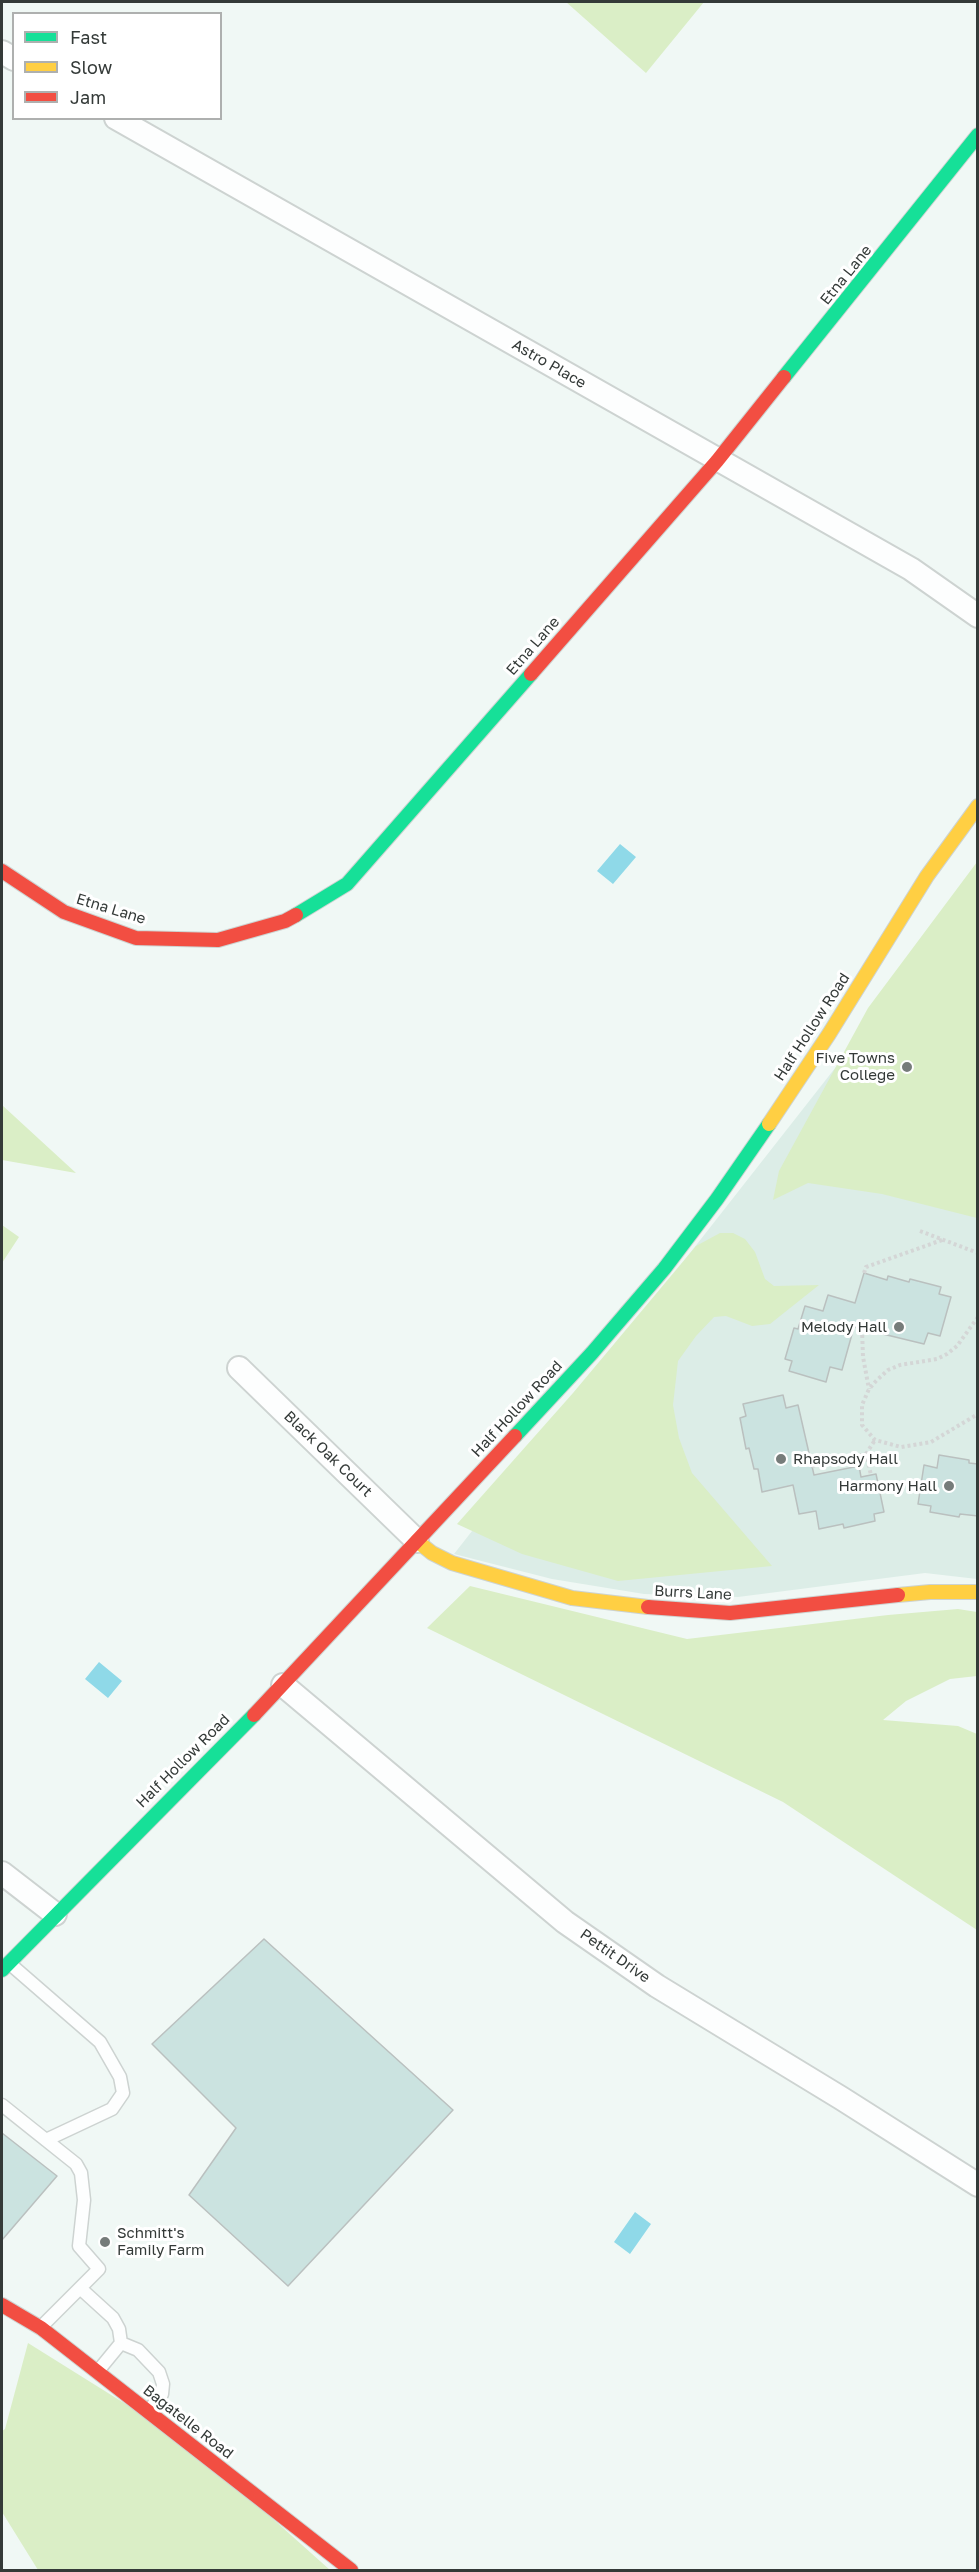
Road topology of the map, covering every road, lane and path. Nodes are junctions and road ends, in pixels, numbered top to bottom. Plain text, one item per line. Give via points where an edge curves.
1 (120, 120) edge
2 (978, 135) edge
3 (717, 461) junction
4 (978, 616) edge
5 (978, 806) edge
6 (2, 872) edge
7 (920, 1232) dead end
8 (942, 1240) junction
9 (978, 1253) edge
10 (864, 1273) dead end
11 (978, 1317) edge
12 (862, 1329) dead end
13 (239, 1368) dead end
14 (868, 1389) junction
15 (978, 1414) edge
16 (875, 1440) junction
17 (866, 1454) junction
18 (812, 1466) dead end
19 (871, 1475) dead end
20 (417, 1541) junction
21 (978, 1592) edge
22 (283, 1685) junction
23 (2, 1874) edge
24 (55, 1914) junction
25 (5, 1966) edge
26 (2, 2105) edge
27 (46, 2140) junction
28 (978, 2185) edge
29 (80, 2288) junction
30 (2, 2305) edge
31 (41, 2328) junction
32 (121, 2343) junction
33 (97, 2372) junction
34 (148, 2412) junction
35 (351, 2571) edge

1 - 3 street, Astro Place
2 - 3 street, Etna Lane
3 - 4 street, Astro Place via 911,569
3 - 6 street, Etna Lane via 347,884 285,921 218,940 136,938 64,912
5 - 20 street, Half Hollow Road via 927,876 759,1138 671,1260 592,1353
7 - 8 path
8 - 9 path
8 - 10 path via 866,1266
11 - 14 path via 947,1354 888,1370
12 - 14 path
13 - 20 street, Black Oak Court
14 - 16 path via 862,1405 862,1425
15 - 16 path via 931,1442 901,1447
16 - 17 path
17 - 18 path
17 - 19 path
20 - 21 street, Burrs Lane via 452,1563 561,1595 678,1611 730,1613 930,1592
20 - 22 street, Half Hollow Road
22 - 24 street, Half Hollow Road
22 - 28 street, Pettit Drive via 565,1922 657,1986
23 - 24 street
24 - 25 street, Half Hollow Road
25 - 27 lane via 100,2042 120,2077 123,2093 112,2109
26 - 27 lane
27 - 29 lane via 81,2173 84,2200 79,2246 99,2269
29 - 31 lane
29 - 32 lane via 113,2318
30 - 31 street, Bagatelle Road
31 - 33 street, Bagatelle Road
32 - 33 lane
32 - 34 lane via 138,2350 159,2373 162,2394
33 - 34 street, Bagatelle Road
34 - 35 street, Bagatelle Road

